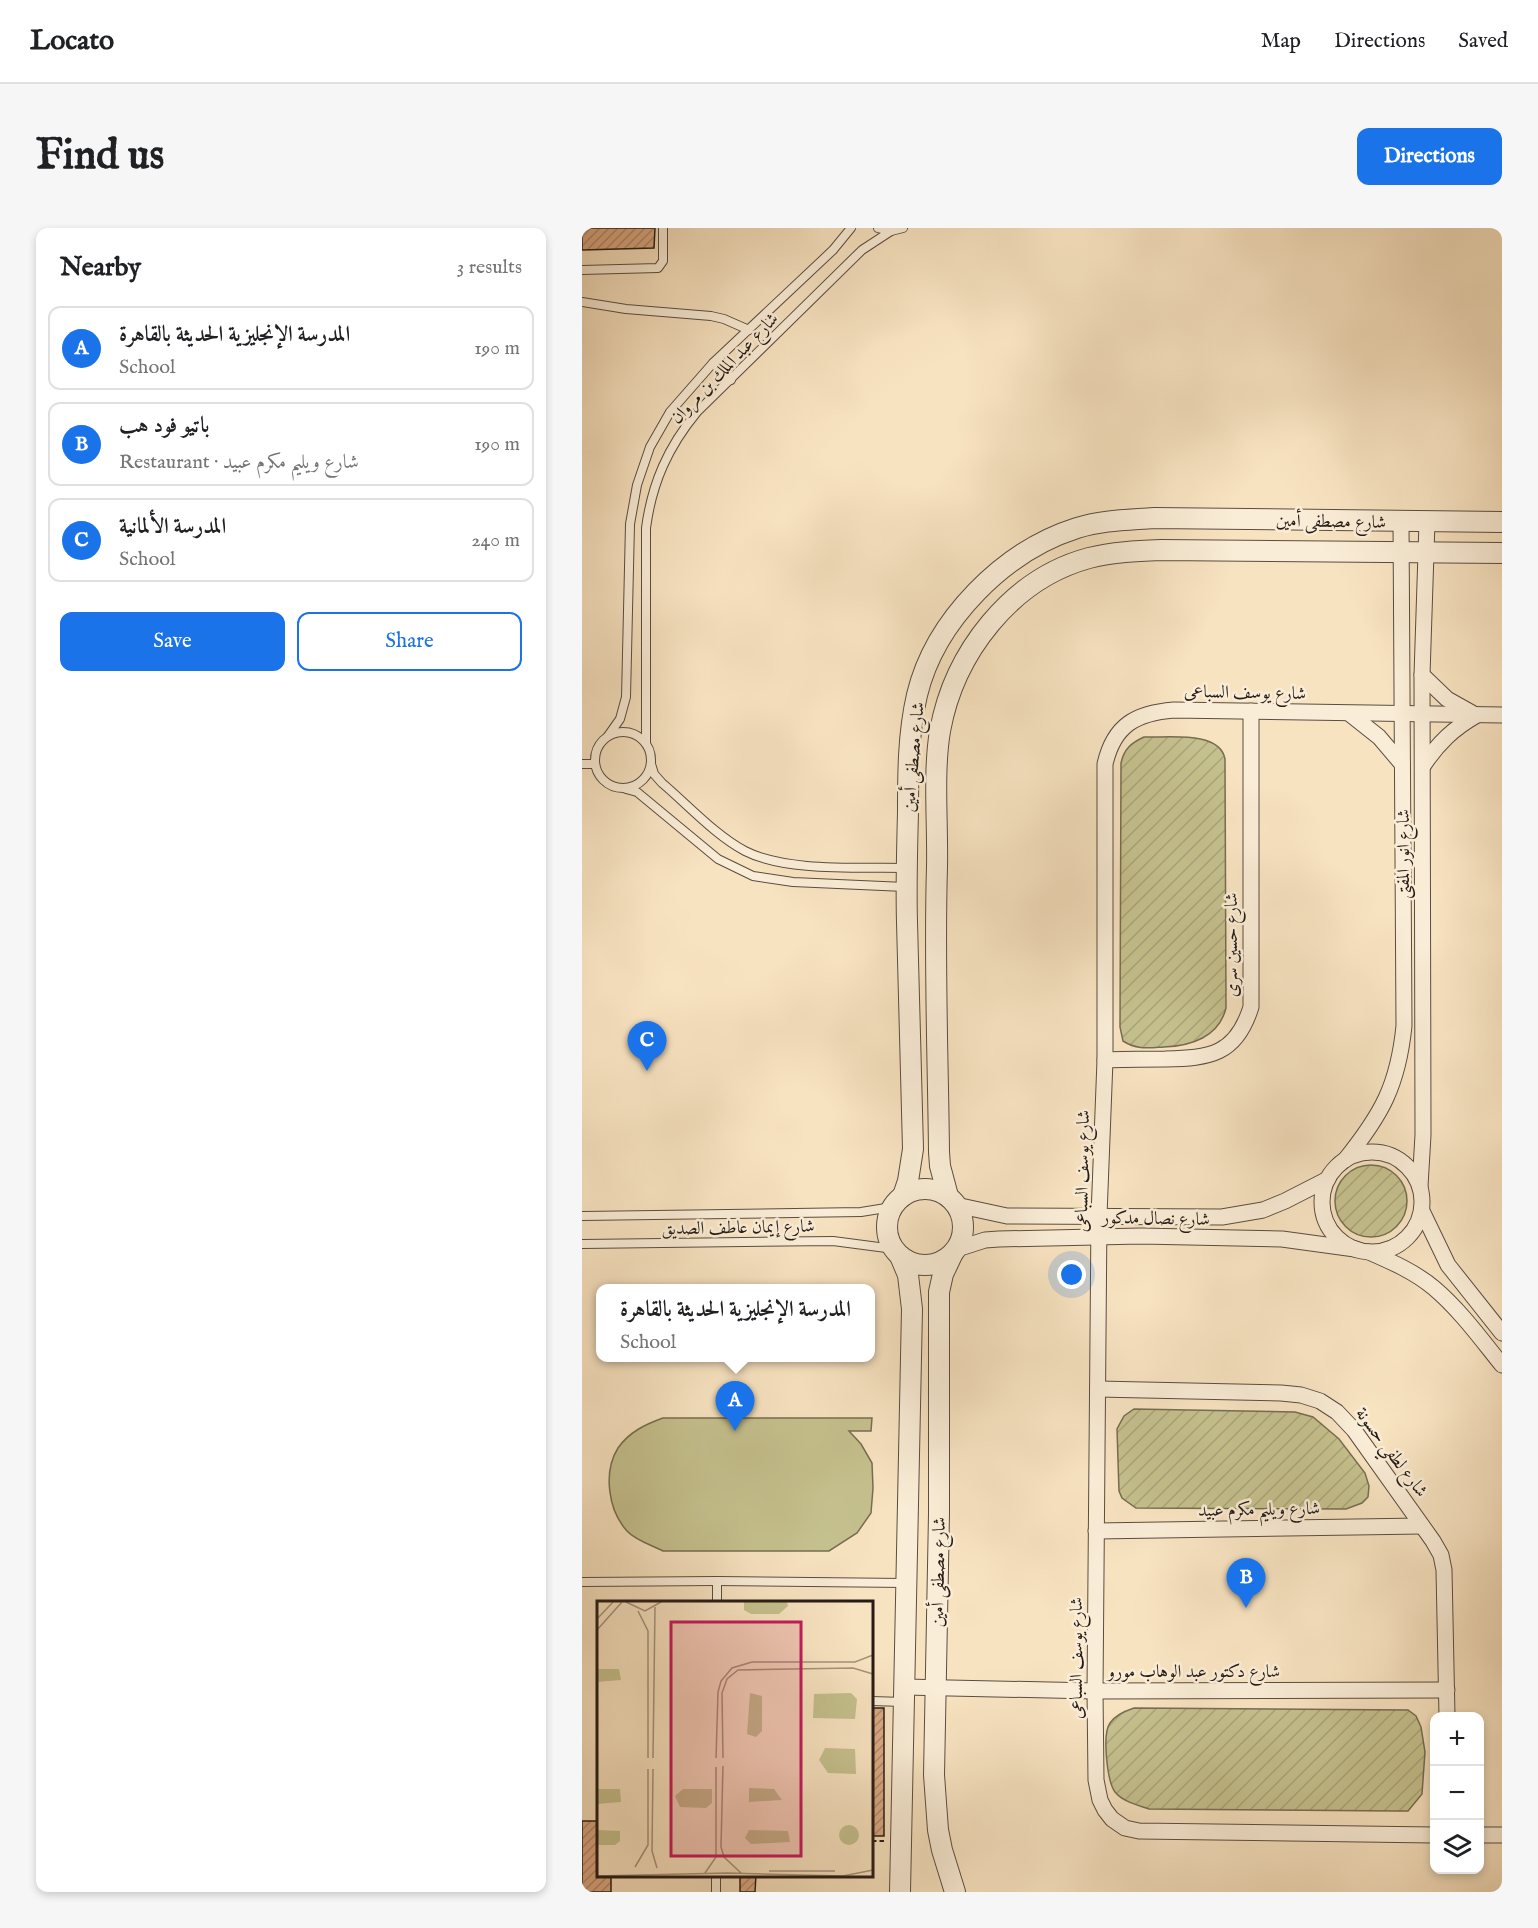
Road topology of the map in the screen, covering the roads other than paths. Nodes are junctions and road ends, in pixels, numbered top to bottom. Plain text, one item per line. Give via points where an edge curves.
1 (663, 228) edge
2 (851, 228) edge
3 (878, 228) edge
4 (903, 228) edge
5 (891, 231) junction
6 (582, 270) edge
7 (582, 302) edge
8 (749, 330) junction
9 (713, 363) junction
10 (731, 380) junction
11 (1401, 522) junction
12 (1427, 522) junction
13 (1502, 522) edge
14 (1401, 553) junction
15 (1427, 553) junction
16 (1502, 553) edge
17 (1422, 675) junction
18 (1251, 711) junction
19 (1350, 714) junction
20 (1402, 714) junction
21 (1422, 714) junction
22 (1477, 715) junction
23 (1502, 716) edge
24 (608, 736) junction
25 (646, 743) junction
26 (582, 764) edge
27 (595, 764) junction
28 (651, 764) junction
29 (1402, 764) junction
30 (1423, 766) junction
31 (627, 789) junction
32 (907, 868) junction
33 (936, 878) junction
34 (906, 888) junction
35 (1105, 1060) junction
36 (1345, 1160) junction
37 (1328, 1179) junction
38 (1420, 1186) junction
39 (952, 1201) junction
40 (897, 1202) junction
41 (1422, 1211) junction
42 (582, 1216) edge
43 (1099, 1216) junction
44 (1100, 1237) junction
45 (582, 1244) edge
46 (1362, 1250) junction
47 (955, 1251) junction
48 (897, 1253) junction
49 (1502, 1333) edge
50 (1502, 1365) edge
51 (1098, 1389) junction
52 (1422, 1526) junction
53 (1096, 1531) junction
54 (938, 1569) junction
55 (907, 1575) junction
56 (717, 1581) junction
57 (582, 1582) edge
58 (717, 1601) edge
59 (937, 1688) junction
60 (1447, 1690) junction
61 (1095, 1691) junction
62 (904, 1694) junction
63 (873, 1701) edge
64 (1447, 1712) edge
65 (1430, 1835) edge
66 (1484, 1835) edge
67 (1502, 1835) edge
68 (898, 1891) edge
69 (956, 1892) edge

1 - 6 lane via 663,261 658,268
2 - 8 lane, شارع عبد الملك بن مروان
3 - 5 lane, شارع عبد الملك بن مروان
4 - 5 lane, شارع عبد الملك بن مروان
5 - 10 lane, شارع عبد الملك بن مروان via 862,250
7 - 8 lane via 711,316
8 - 9 lane, شارع عبد الملك بن مروان
9 - 10 lane
9 - 24 lane, شارع عبد الملك بن مروان via 660,429 637,484 630,524 626,697 620,719
10 - 25 lane, شارع عبد الملك بن مروان via 685,427 663,464 652,495 646,528
11 - 12 street, شارع مصطفى أمين
11 - 14 street, شارع انور المفتى
11 - 32 street, شارع مصطفى أمين via 1154,518 1114,521 1078,528 1015,559 985,583 956,615 935,647 920,686 910,739
12 - 13 street, شارع مصطفى أمين
12 - 15 street, شارع انور المفتى
14 - 15 street, شارع مصطفى أمين
14 - 20 street, شارع انور المفتى
14 - 33 street, شارع مصطفى أمين via 1121,552 1073,563 1027,589 980,635 946,704 938,768
15 - 16 street, شارع مصطفى أمين
15 - 17 street, شارع انور المفتى
17 - 21 street, شارع انور المفتى
17 - 22 street via 1447,699
18 - 19 street, شارع يوسف السباعى
18 - 35 street, شارع حسين سرى via 1251,1007 1246,1024 1228,1045 1212,1055
18 - 35 street, شارع يوسف السباعى via 1152,712 1135,718 1119,731 1109,747 1105,764
19 - 20 street, شارع يوسف السباعى
19 - 29 street via 1379,737
20 - 21 street, شارع يوسف السباعى
20 - 29 street, شارع انور المفتى
21 - 22 street, شارع يوسف السباعى
21 - 30 street, شارع انور المفتى
22 - 23 street, شارع يوسف السباعى
22 - 30 street via 1446,736
24 - 25 lane via 628,733
24 - 27 lane, شارع عبد الملك بن مروان via 597,748
25 - 28 lane, شارع عبد الملك بن مروان
26 - 27 lane
27 - 31 lane via 603,781
28 - 31 lane via 646,777
28 - 32 lane, شارع عبد الملك بن مروان via 662,783 728,840 761,858 795,865
29 - 36 street, شارع انور المفتى via 1402,1050 1389,1095
30 - 38 street, شارع انور المفتى
31 - 34 lane via 637,792 718,859 753,876
32 - 33 street
32 - 34 street, شارع مصطفى أمين
33 - 34 street
33 - 39 street, شارع مصطفى أمين via 939,1152
34 - 40 street, شارع مصطفى أمين via 913,1149 908,1181
35 - 43 street, شارع يوسف السباعى
36 - 37 street
36 - 38 street via 1366,1152 1389,1154 1408,1167
37 - 43 street, شارع نصال مدكور via 1285,1201 1241,1215
37 - 46 street via 1323,1192 1325,1220 1337,1237
38 - 41 street
39 - 40 street via 933,1190 917,1190
39 - 43 street, شارع نصال مدكور via 1007,1216
39 - 47 street via 962,1216 963,1227
40 - 42 lane, شارع إيمان عاطف الصديق via 861,1212
40 - 48 street via 887,1221 888,1236
41 - 46 street via 1415,1228 1403,1241 1387,1250
41 - 49 street via 1448,1265
43 - 44 street, شارع يوسف السباعى
44 - 46 street, شارع نصال مدكور via 1282,1239
44 - 47 street, شارع نصال مدكور via 992,1240
44 - 51 street, شارع يوسف السباعى
45 - 48 lane, شارع إيمان عاطف الصديق via 833,1241
46 - 50 street via 1408,1270 1434,1288
47 - 48 street via 941,1262 927,1265 913,1263
47 - 54 street, شارع مصطفى أمين via 939,1292
48 - 55 street, شارع مصطفى أمين via 908,1275 912,1309
51 - 52 street, شارع لطفي حسونة via 1281,1392 1320,1401 1354,1430
51 - 53 street, شارع يوسف السباعى
52 - 53 street, شارع ويليم مكرم عبيد
52 - 60 street, شارع لطفي حسونة via 1441,1555 1444,1570
53 - 61 street, شارع يوسف السباعى
54 - 55 street
54 - 59 street, شارع مصطفى أمين
55 - 56 lane
55 - 62 street, شارع مصطفى أمين
56 - 57 lane
56 - 58 lane
59 - 61 street, شارع دكتور عبد الوهاب مورو
59 - 62 street, شارع دكتور عبد الوهاب مورو
59 - 69 street, شارع مصطفى أمين via 936,1810 942,1850
60 - 61 street, شارع دكتور عبد الوهاب مورو
60 - 64 street, شارع لطفي حسونة
61 - 65 street, شارع يوسف السباعى via 1097,1791 1105,1810 1125,1828 1156,1833
62 - 63 lane
62 - 68 street, شارع مصطفى أمين
66 - 67 street

